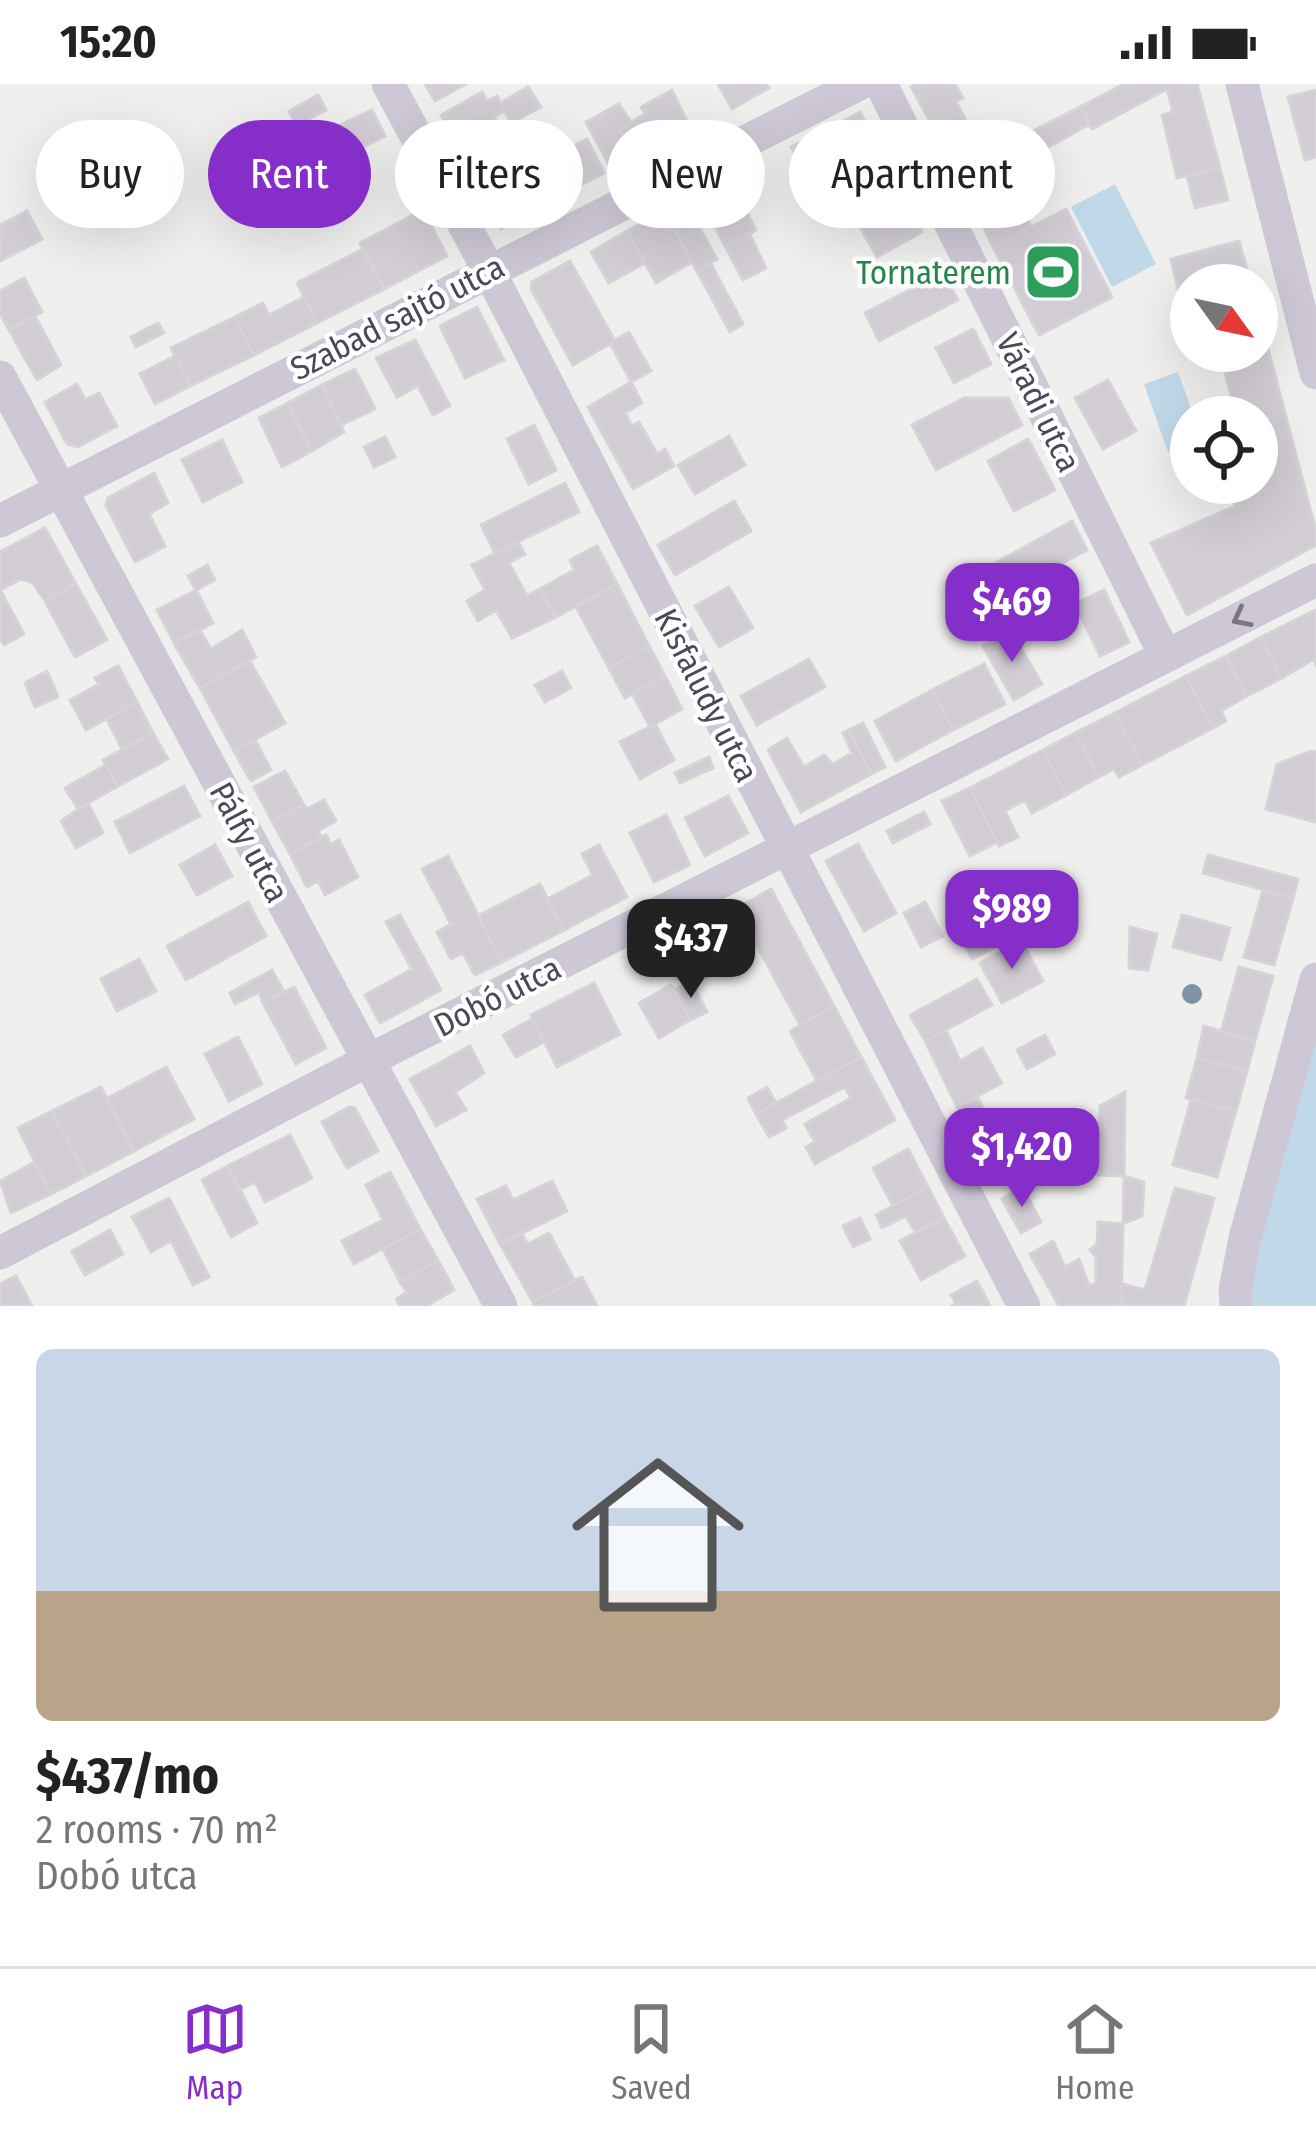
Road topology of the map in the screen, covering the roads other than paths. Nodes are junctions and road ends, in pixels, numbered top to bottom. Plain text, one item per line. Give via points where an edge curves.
1 (388, 84) edge
2 (859, 84) edge
3 (881, 84) edge
4 (1242, 84) edge
5 (488, 269) junction
6 (1316, 373) edge
7 (0, 377) edge
8 (61, 490) junction
9 (0, 521) edge
10 (1316, 580) edge
11 (1165, 656) junction
12 (786, 850) junction
13 (1316, 979) edge
14 (368, 1061) junction
15 (1304, 1074) edge
16 (0, 1253) edge
17 (501, 1306) edge
18 (1024, 1306) edge
19 (1236, 1306) edge

1 - 5 street, Kisfaludy utca
2 - 5 street, Szabad sajtó utca
3 - 11 street, Váradi utca
4 - 6 street
5 - 8 street, Szabad sajtó utca
5 - 12 street, Kisfaludy utca
7 - 8 street, Pálfy utca
8 - 9 street, Szabad sajtó utca
8 - 14 street, Pálfy utca
10 -> 11 street, Dobó utca
11 - 12 street, Dobó utca
12 - 14 street, Dobó utca
12 - 18 street, Kisfaludy utca
13 - 15 street
14 - 16 street, Dobó utca
14 - 17 street, Pálfy utca
15 - 19 street via 1245,1238

